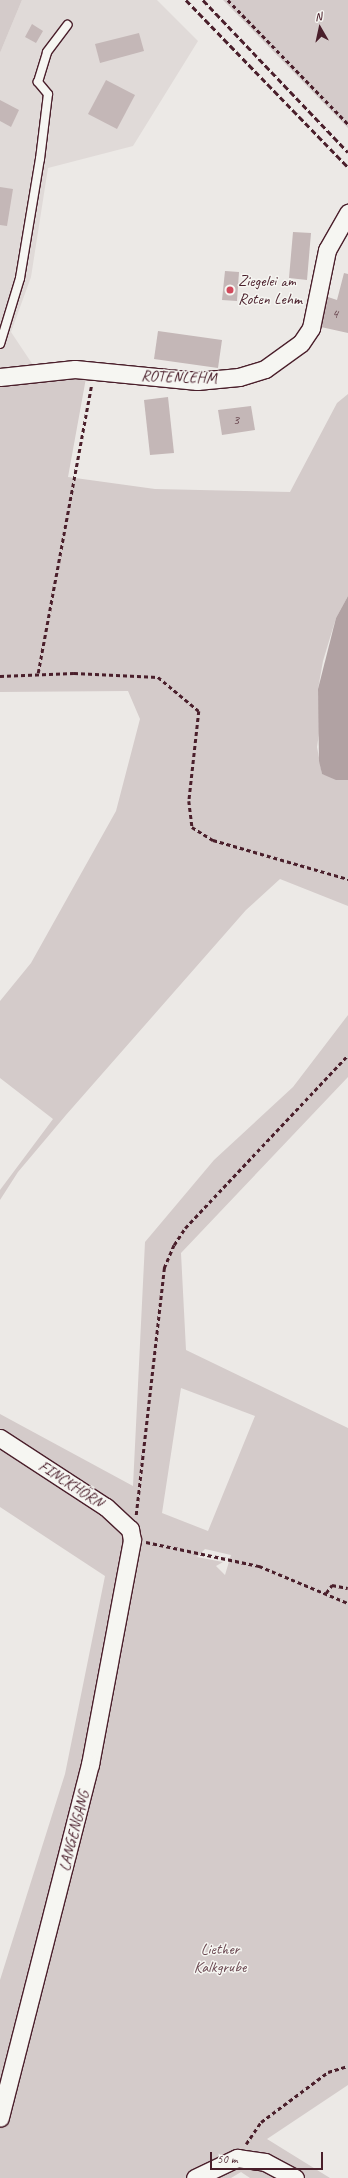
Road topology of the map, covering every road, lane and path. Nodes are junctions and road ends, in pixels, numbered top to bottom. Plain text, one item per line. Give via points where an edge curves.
1 (228, 0) edge
2 (67, 25) dead end
3 (348, 124) edge
4 (348, 213) edge
5 (0, 344) edge
6 (94, 371) junction
7 (0, 377) edge
8 (38, 673) junction
9 (0, 676) edge
10 (348, 879) edge
11 (348, 1055) edge
12 (0, 1438) edge
13 (131, 1534) junction
14 (348, 1588) edge
15 (326, 1593) junction
16 (348, 1602) edge
17 (348, 2066) edge
18 (0, 2118) edge
19 (237, 2158) junction
20 (194, 2178) edge
21 (295, 2178) edge

1 - 3 path
2 - 5 lane via 47,52 38,82 48,94 40,159 20,278
4 - 6 street, ROTENLEHM via 327,250 310,328 301,343 265,369 239,377 197,381
6 - 7 street, ROTENLEHM via 27,372
6 - 8 path
8 - 9 path
8 - 10 path via 158,676 199,711 189,801 192,827 213,840
11 - 13 path via 185,1228 174,1245 164,1268 151,1412 136,1518
12 - 13 street, FINCKHÖRN via 106,1507
13 - 15 path via 259,1566
13 - 18 street, LANGENGANG via 90,1764
14 - 15 path via 332,1585
15 - 16 path
17 - 19 path via 328,2072 261,2122
19 - 20 street
19 - 21 street via 265,2162

